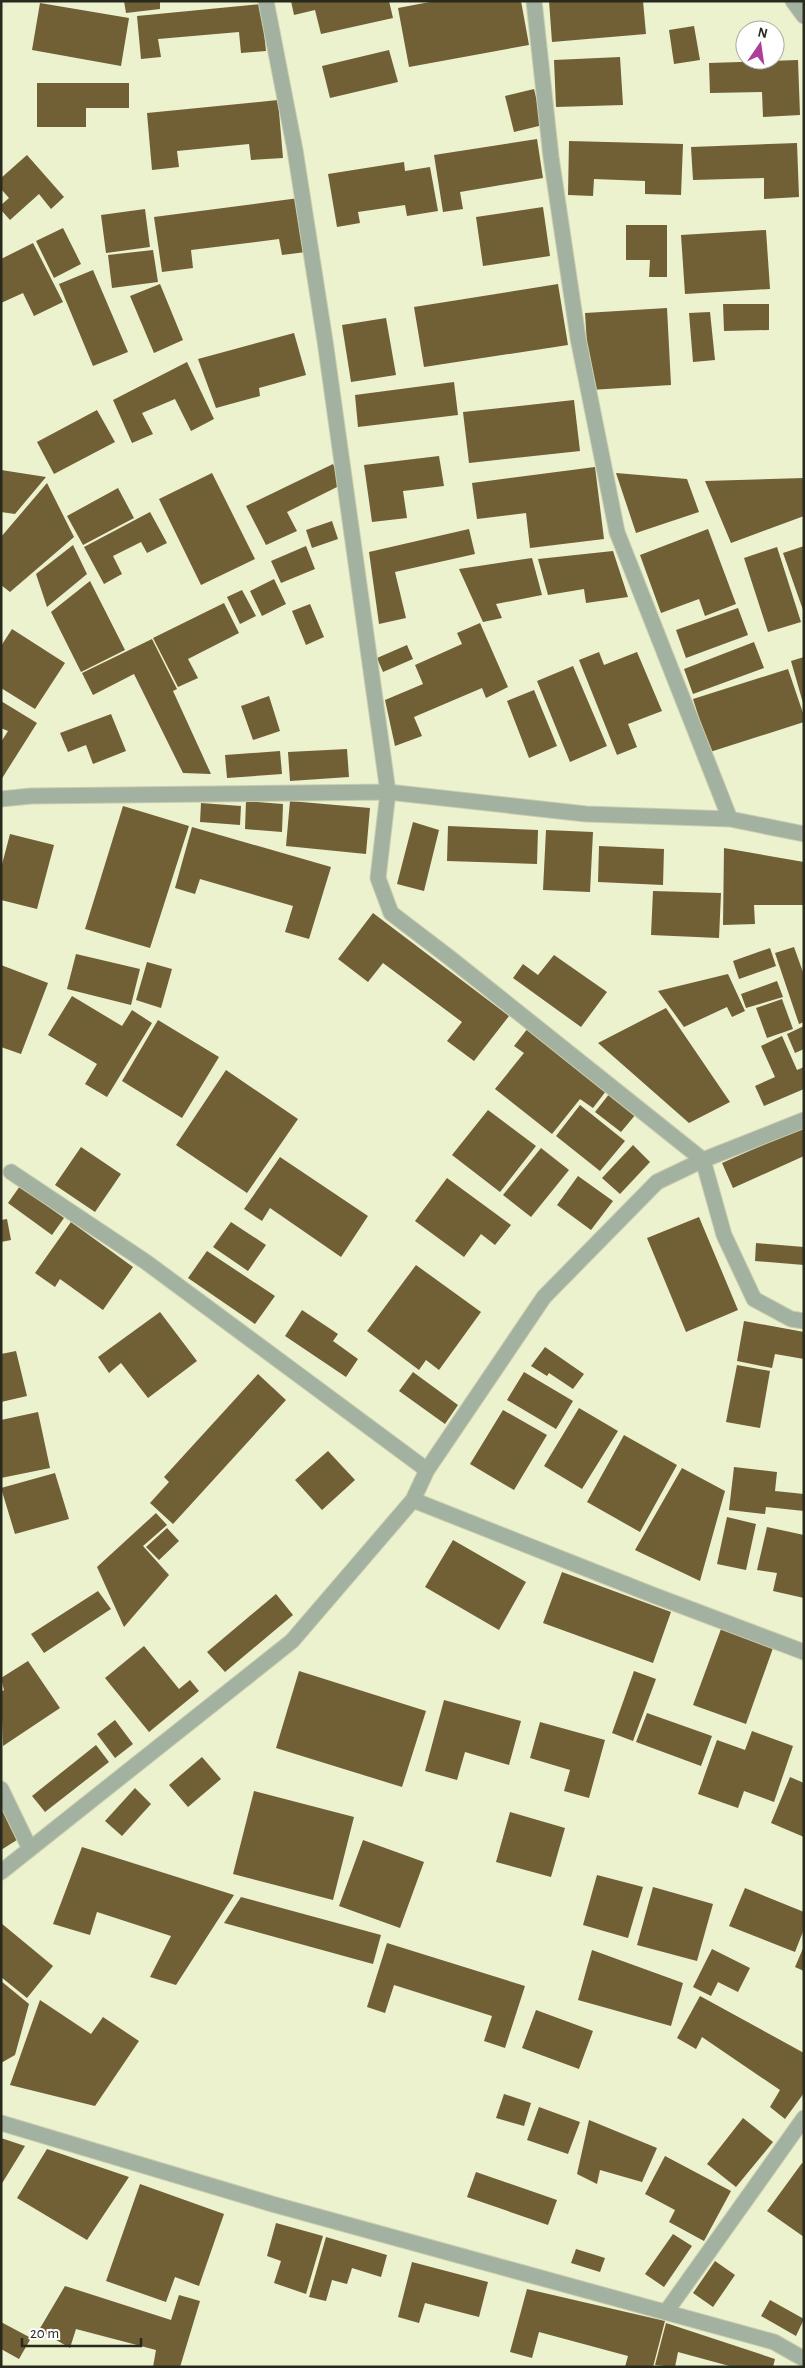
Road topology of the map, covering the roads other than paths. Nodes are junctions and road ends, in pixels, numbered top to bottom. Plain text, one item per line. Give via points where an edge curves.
1 (266, 1) edge
2 (534, 1) edge
3 (793, 1) edge
4 (804, 16) edge
5 (388, 792) junction
6 (1, 799) edge
7 (730, 819) junction
8 (804, 834) edge
9 (804, 1120) edge
10 (702, 1160) junction
11 (11, 1172) dead end
12 (804, 1321) edge
13 (427, 1470) junction
14 (413, 1500) junction
15 (804, 1652) edge
16 (1, 1789) edge
17 (30, 1849) junction
18 (1, 1872) edge
19 (804, 2118) edge
20 (1, 2123) edge
21 (666, 2312) junction
22 (804, 2359) edge

1 - 5 street via 295,150 325,341
2 - 7 street via 551,157 578,338 617,532
3 - 4 street
5 - 6 street via 107,794
5 - 7 street via 586,814
5 - 10 street via 378,878 391,913
7 - 8 street
9 - 10 street
10 - 12 street via 724,1235 754,1299 791,1319
10 - 13 street via 657,1182 544,1297
11 - 13 street via 146,1262
13 - 14 street
14 - 15 street
14 - 17 street via 292,1641
16 - 17 street
17 - 18 street
19 - 21 street
20 - 21 street via 272,2204
21 - 22 street via 774,2342

